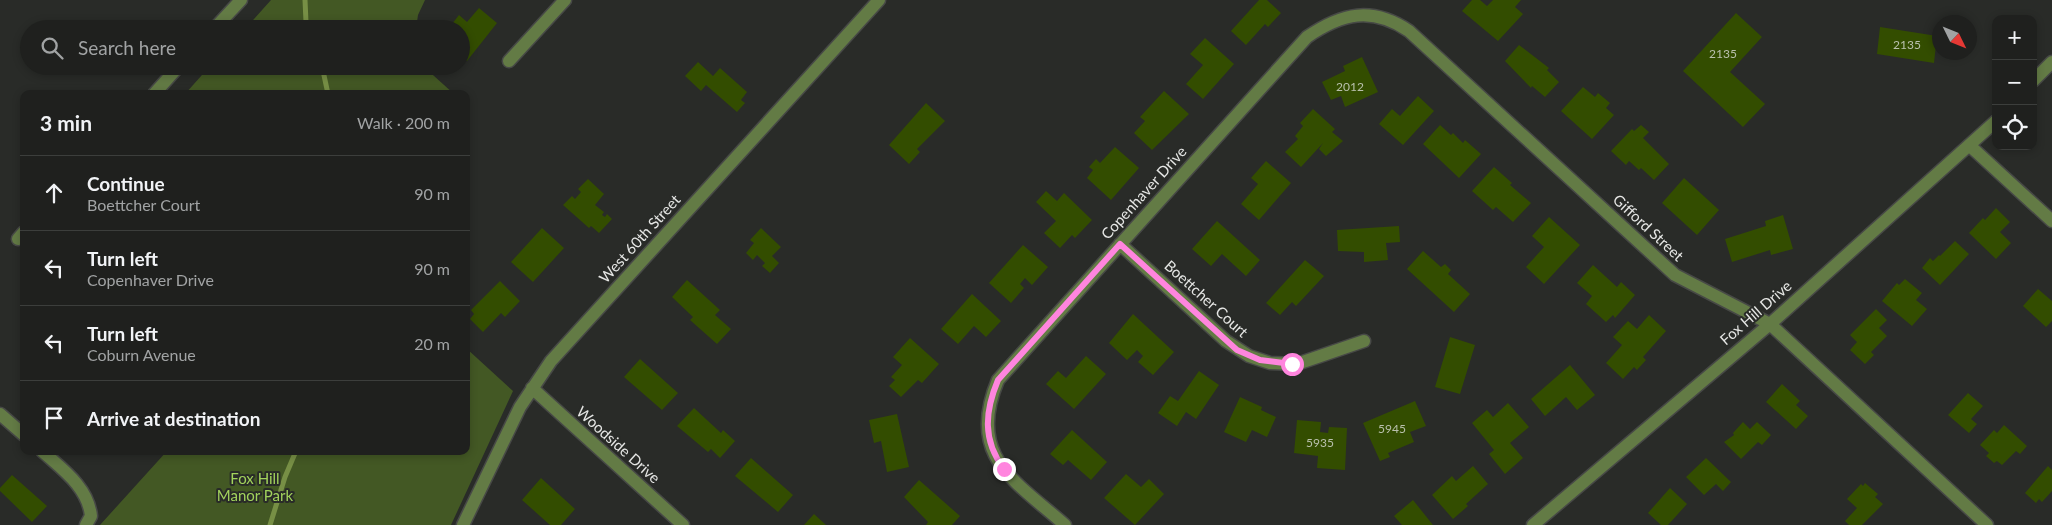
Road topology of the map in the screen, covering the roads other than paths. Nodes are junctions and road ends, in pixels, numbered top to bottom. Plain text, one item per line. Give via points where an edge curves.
1 (241, 0) edge
2 (565, 0) edge
3 (879, 0) edge
4 (1358, 15) joint
5 (222, 20) edge
6 (509, 61) dead end
7 (2052, 62) edge
8 (171, 75) edge
9 (2037, 77) edge
10 (158, 90) edge
11 (1992, 125) edge
12 (1969, 145) junction
13 (2052, 221) edge
14 (1120, 244) junction
15 (1770, 324) junction
16 (1364, 342) dead end
17 (532, 388) junction
18 (0, 414) edge
19 (20, 432) edge
20 (46, 455) edge
21 (89, 520) edge
22 (463, 525) edge
23 (683, 525) edge
24 (1065, 525) edge
25 (1535, 525) edge
26 (1987, 525) edge

1 - 5 street
2 - 6 street
3 - 17 street, West 60th Street via 551,361
4 - 14 street, Copenhaver Drive via 1337,19 1307,37
4 - 15 street, Gifford Street via 1384,18 1409,31 1675,275
7 - 9 street
8 - 10 street
11 - 12 street, Fox Hill Drive
12 - 13 street
12 - 15 street, Fox Hill Drive
14 - 16 street, Boettcher Court via 1226,341 1249,356 1270,363 1297,364
14 - 24 street, Copenhaver Drive via 998,380 990,396 986,423 993,451 1004,469
15 - 25 street, Fox Hill Drive
15 - 26 street, Gifford Street
17 - 22 street, West 60th Street via 512,422
17 - 23 street, Woodside Drive
18 - 19 street
20 - 21 street via 86,496

